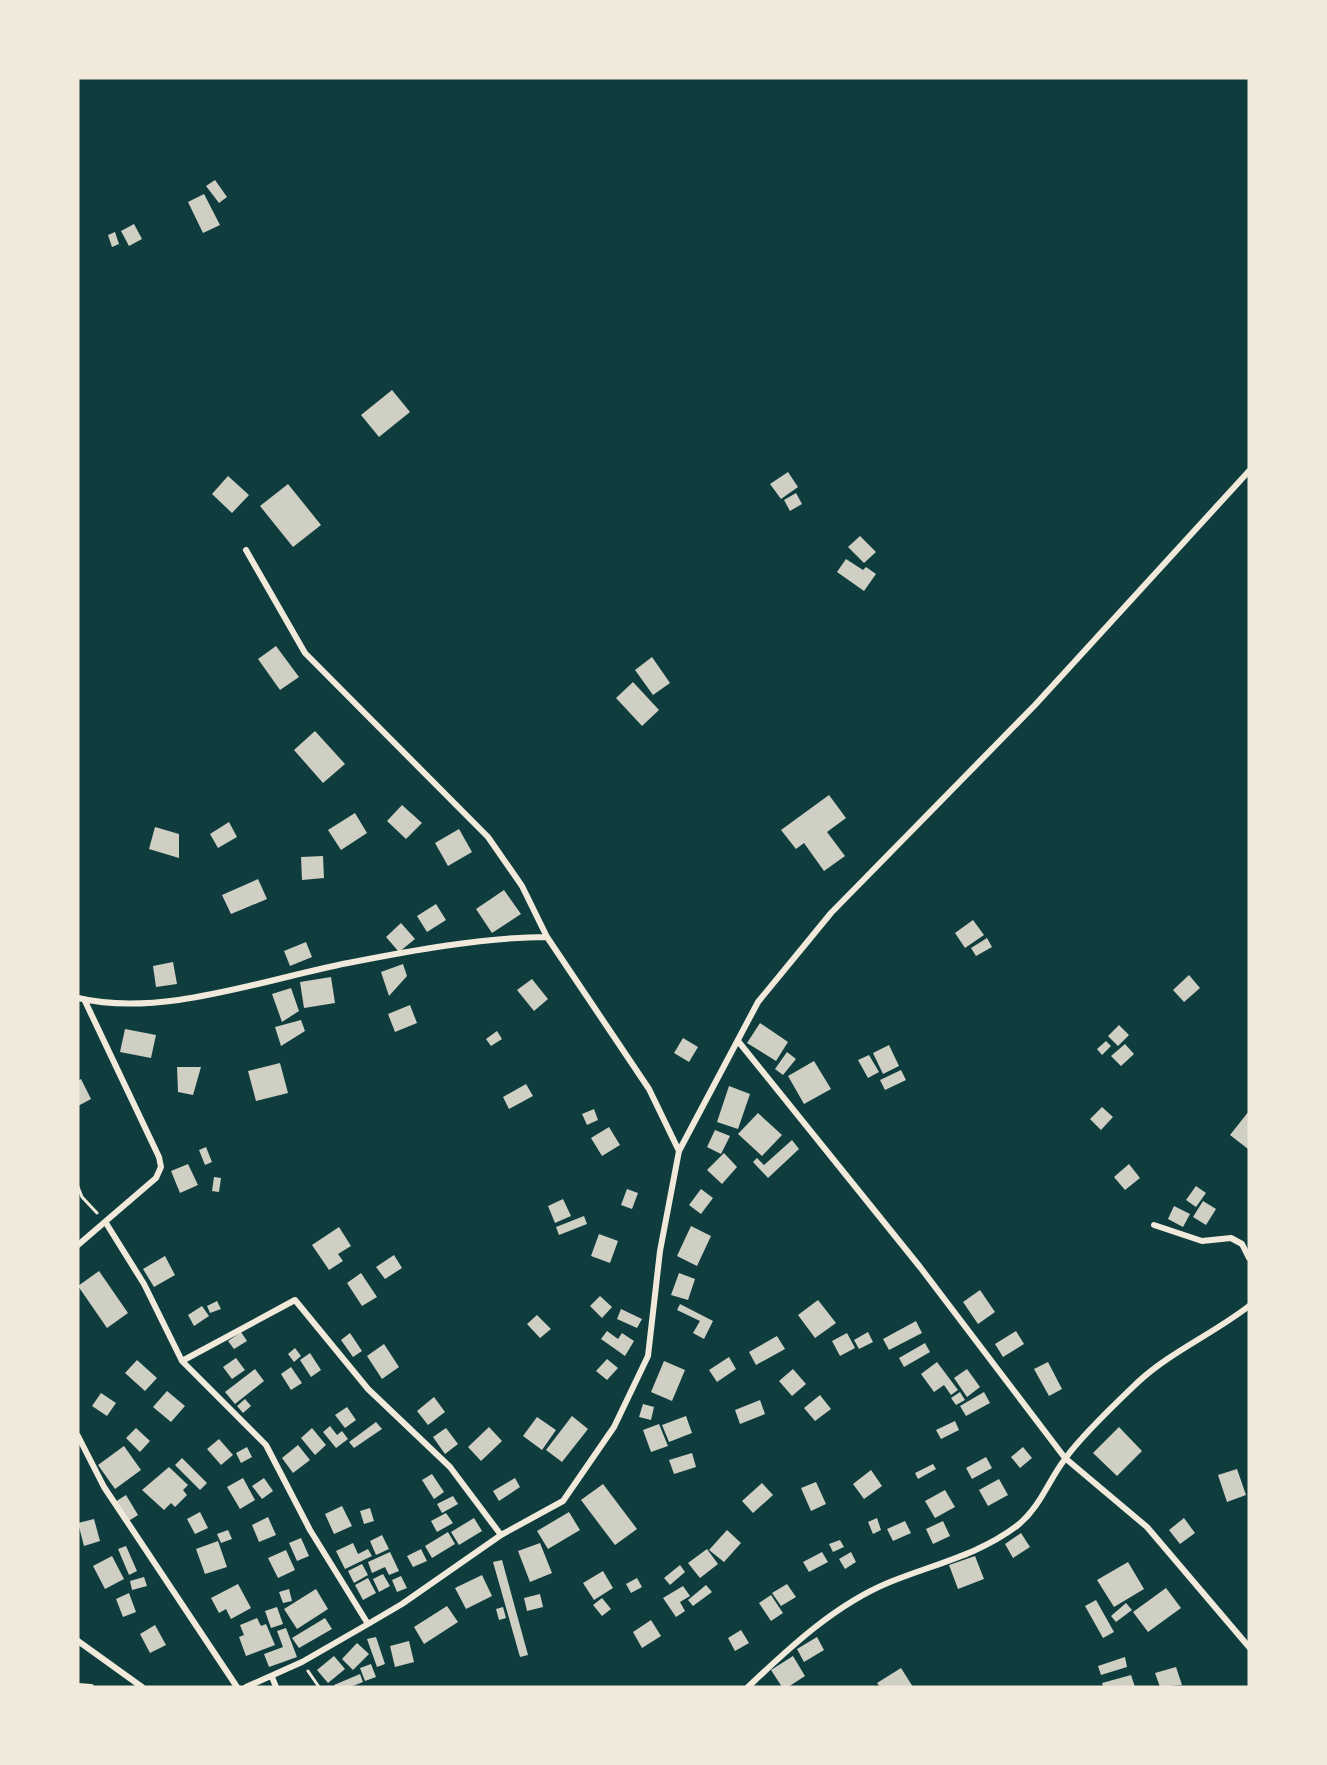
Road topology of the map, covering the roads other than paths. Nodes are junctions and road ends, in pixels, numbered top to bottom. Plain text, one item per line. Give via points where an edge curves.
1 (1249, 471) edge
2 (246, 550) dead end
3 (547, 937) junction
4 (81, 998) edge
5 (738, 1041) junction
6 (679, 1151) junction
7 (106, 1223) junction
8 (1154, 1225) dead end
9 (78, 1245) edge
10 (1249, 1258) edge
11 (1249, 1306) edge
12 (183, 1361) junction
13 (78, 1436) edge
14 (1065, 1458) junction
15 (501, 1535) junction
16 (368, 1624) junction
17 (78, 1641) edge
18 (1249, 1647) edge
19 (272, 1677) junction
20 (78, 1686) edge
21 (91, 1687) edge
22 (142, 1687) edge
23 (237, 1687) edge
24 (246, 1687) edge
25 (276, 1687) edge
26 (748, 1687) edge

1 - 5 street via 1035,705 831,913 758,1002
2 - 3 street via 305,653 488,837 522,886
3 - 4 street via 513,937 348,963 197,996 143,1003
3 - 6 street via 649,1089
4 - 7 street via 161,1167 156,1178
5 - 6 street
5 - 14 street via 920,1267
6 - 15 street via 660,1251 648,1356 614,1427 562,1501
7 - 9 street
7 - 12 street via 144,1284
8 - 10 street via 1202,1240 1231,1239 1242,1244
11 - 14 street via 1167,1358 1137,1383
12 - 15 street via 295,1300 368,1389 450,1467
12 - 16 street via 266,1445 310,1530
13 - 23 street via 104,1487
14 - 18 street via 1147,1527
14 - 26 street via 1042,1499 1018,1524 972,1553 888,1582 837,1611
15 - 16 street
16 - 19 street
17 - 22 street
19 - 24 street
19 - 25 street
20 - 21 street

